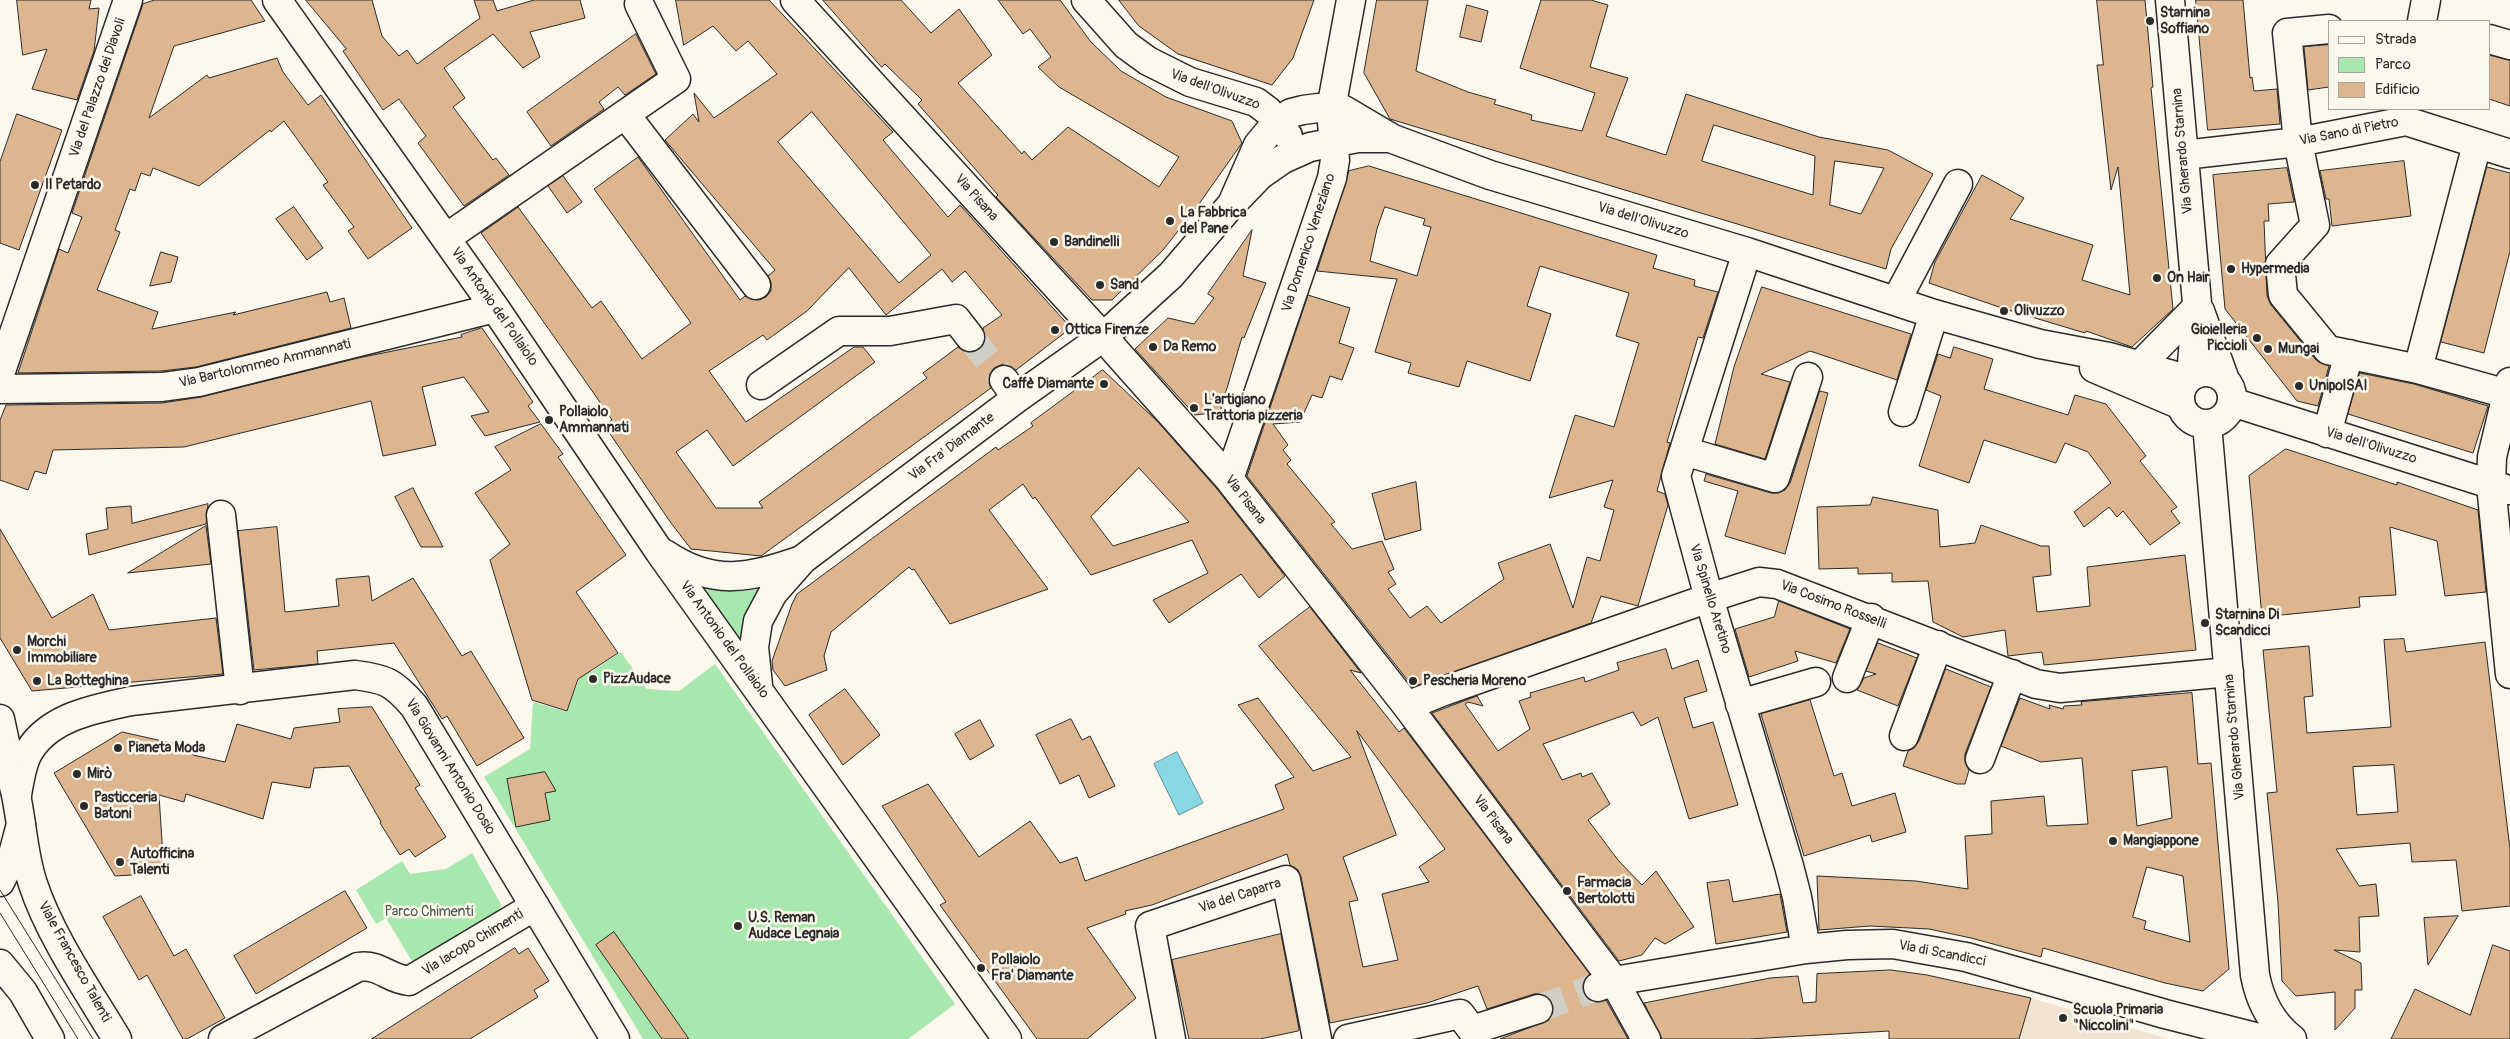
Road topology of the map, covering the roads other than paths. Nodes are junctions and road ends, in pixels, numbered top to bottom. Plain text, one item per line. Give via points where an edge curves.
1 (128, 0) edge
2 (277, 0) edge
3 (796, 0) edge
4 (1086, 0) edge
5 (1351, 0) edge
6 (2170, 0) edge
7 (2426, 0) edge
8 (639, 4) dead end
9 (2422, 20) edge
10 (2328, 29) edge
11 (2490, 40) edge
12 (2510, 45) edge
13 (1331, 109) junction
14 (624, 114) junction
15 (1277, 122) junction
16 (1391, 138) junction
17 (1334, 141) junction
18 (2298, 142) junction
19 (2477, 144) junction
20 (1300, 151) junction
21 (2510, 154) edge
22 (2184, 155) junction
23 (1958, 184) dead end
24 (1232, 204) junction
25 (446, 238) junction
26 (1747, 252) junction
27 (756, 285) dead end
28 (1896, 302) junction
29 (2196, 306) junction
30 (495, 308) junction
31 (1934, 314) junction
32 (970, 337) tunnel mouth
33 (1104, 337) junction
34 (2040, 344) junction
35 (4, 349) edge
36 (2349, 354) junction
37 (2140, 366) junction
38 (2418, 369) junction
39 (0, 374) edge
40 (1808, 377) dead end
41 (2188, 377) junction
42 (761, 384) dead end
43 (2509, 388) edge
44 (0, 389) edge
45 (2228, 391) junction
46 (2181, 405) junction
47 (1903, 412) dead end
48 (2207, 424) junction
49 (2327, 433) junction
50 (1684, 451) junction
51 (1229, 479) junction
52 (2501, 488) edge
53 (220, 515) dead end
54 (659, 551) junction
55 (803, 559) junction
56 (1708, 598) junction
57 (1871, 618) junction
58 (1938, 645) junction
59 (2229, 672) junction
60 (2012, 674) junction
61 (2510, 674) edge
62 (1847, 678) dead end
63 (1816, 682) dead end
64 (240, 690) junction
65 (759, 690) junction
66 (1740, 704) junction
67 (1407, 706) junction
68 (0, 719) edge
69 (1904, 736) dead end
70 (0, 752) edge
71 (1980, 759) dead end
72 (15, 786) junction
73 (21, 824) junction
74 (0, 882) edge
75 (535, 906) junction
76 (1806, 948) junction
77 (0, 964) edge
78 (1606, 984) junction
79 (1538, 1009) tunnel mouth
80 (50, 1039) edge
81 (117, 1039) edge
82 (223, 1039) edge
83 (615, 1039) edge
84 (1007, 1039) edge
85 (1171, 1039) edge
86 (1317, 1039) edge
87 (1348, 1039) edge
88 (1646, 1039) edge
89 (2263, 1039) edge
90 (2292, 1039) edge

1 - 35 street, Via del Palazzo dei Diavoli
2 - 25 street, Via Antonio del Pollaiolo
3 - 33 street, Via Pisana
4 - 15 street, Via dell'Olivuzzo via 1126,45 1148,62 1190,82 1256,102
5 - 13 street, Via Domenico Veneziano
6 - 22 street, Via Gherardo Starnina
7 - 9 street
8 - 14 street, Via Antonio del Pollaiolo via 676,79
10 - 18 street via 2288,32
11 - 12 street
13 - 15 street, Via dell'Olivuzzo via 1303,110 1284,116
13 - 16 street, Via dell'Olivuzzo via 1354,114
13 - 17 street, Via Domenico Veneziano
14 - 25 street, Via Antonio del Pollaiolo
14 - 27 street
15 - 20 street, Via dell'Olivuzzo
15 - 24 street via 1258,145
16 - 17 street, Via dell'Olivuzzo via 1377,136
16 - 26 street, Via dell'Olivuzzo via 1490,175
17 - 20 street, Via dell'Olivuzzo
17 - 51 street, Via Domenico Veneziano via 1332,178
18 - 19 street, Via Sano di Pietro via 2406,122
18 - 22 street, Via Sano di Pietro
18 - 36 street via 2315,225 2280,264 2283,295 2328,350
19 - 21 street, Via Sano di Pietro
19 - 38 street
20 - 24 street via 1260,175
22 - 29 street, Via Gherardo Starnina
23 - 28 street
24 - 33 street, Via Fra' Diamante via 1171,275
25 - 30 street, Via Antonio del Pollaiolo
26 - 28 street, Via dell'Olivuzzo
26 - 50 street, Via Spinello Aretino
28 - 31 street, Via dell'Olivuzzo
29 - 37 street
29 - 41 street, Via Gherardo Starnina
29 - 45 street, Via Gherardo Starnina
30 - 44 street, Via Bartolommeo Ammannati via 199,382 162,387
30 - 54 street, Via Antonio del Pollaiolo
31 - 34 street, Via dell'Olivuzzo
31 - 47 street
32 - 42 street via 956,319 890,331 839,331
33 - 51 street, Via Pisana
33 - 55 street, Via Fra' Diamante via 1010,389
34 - 37 street, Via dell'Olivuzzo
34 - 46 street, Via dell'Olivuzzo
35 - 39 street, Via del Palazzo dei Diavoli
36 - 38 street
36 - 49 street
37 - 41 street, Via dell'Olivuzzo
38 - 43 street
40 - 50 street via 1775,478
41 - 45 street, Via dell'Olivuzzo via 2211,372
41 - 46 street via 2180,393
43 - 52 street via 2492,457
45 - 48 street via 2223,417
45 - 49 street, Via dell'Olivuzzo
46 - 48 street, Via dell'Olivuzzo via 2188,417
48 - 59 street, Via Gherardo Starnina
49 - 52 street, Via dell'Olivuzzo
50 - 56 street, Via Spinello Aretino via 1676,476
51 - 67 street, Via Pisana
52 - 61 street
53 - 64 street
54 - 55 street, Via Fra' Diamante via 686,567 719,577 749,576
54 - 65 street, Via Antonio del Pollaiolo
55 - 65 street, Via Fra' Diamante via 773,593 758,621 754,647
56 - 57 street, Via Cosimo Rosselli via 1758,582 1772,582
56 - 66 street, Via Spinello Aretino
56 - 67 street, Via Cosimo Rosselli
57 - 58 street, Via Cosimo Rosselli
57 - 62 street
58 - 60 street, Via Cosimo Rosselli
58 - 69 street
59 - 60 street, Via Cosimo Rosselli via 2060,688 2036,684
59 - 90 street, Via Gherardo Starnina via 2255,976 2269,1014
60 - 71 street
63 - 66 street
64 - 72 street, Via Giovanni Antonio Dosio via 131,701 98,708 53,726 26,757
64 - 75 street, Via Giovanni Antonio Dosio via 354,675 381,678 398,688 414,706
65 - 84 street, Via Antonio del Pollaiolo
66 - 76 street, Via Spinello Aretino via 1791,874
67 - 78 street, Via Pisana
68 - 72 street
70 - 72 street
72 - 73 street, Viale Francesco Talenti
73 - 74 street via 12,858
73 - 81 street, Viale Francesco Talenti via 30,874 40,903
75 - 82 street, Via Iacopo Chimenti via 409,981 394,979 373,965 358,967
75 - 83 street, Via Giovanni Antonio Dosio
76 - 78 street, Via di Scandicci
76 - 89 street, Via di Scandicci via 1877,944 1937,951
77 - 80 street via 23,992
78 - 88 street, Via Pisana
79 - 87 street via 1472,1030 1460,1014
85 - 86 street, Via del Caparra via 1150,926 1286,880

